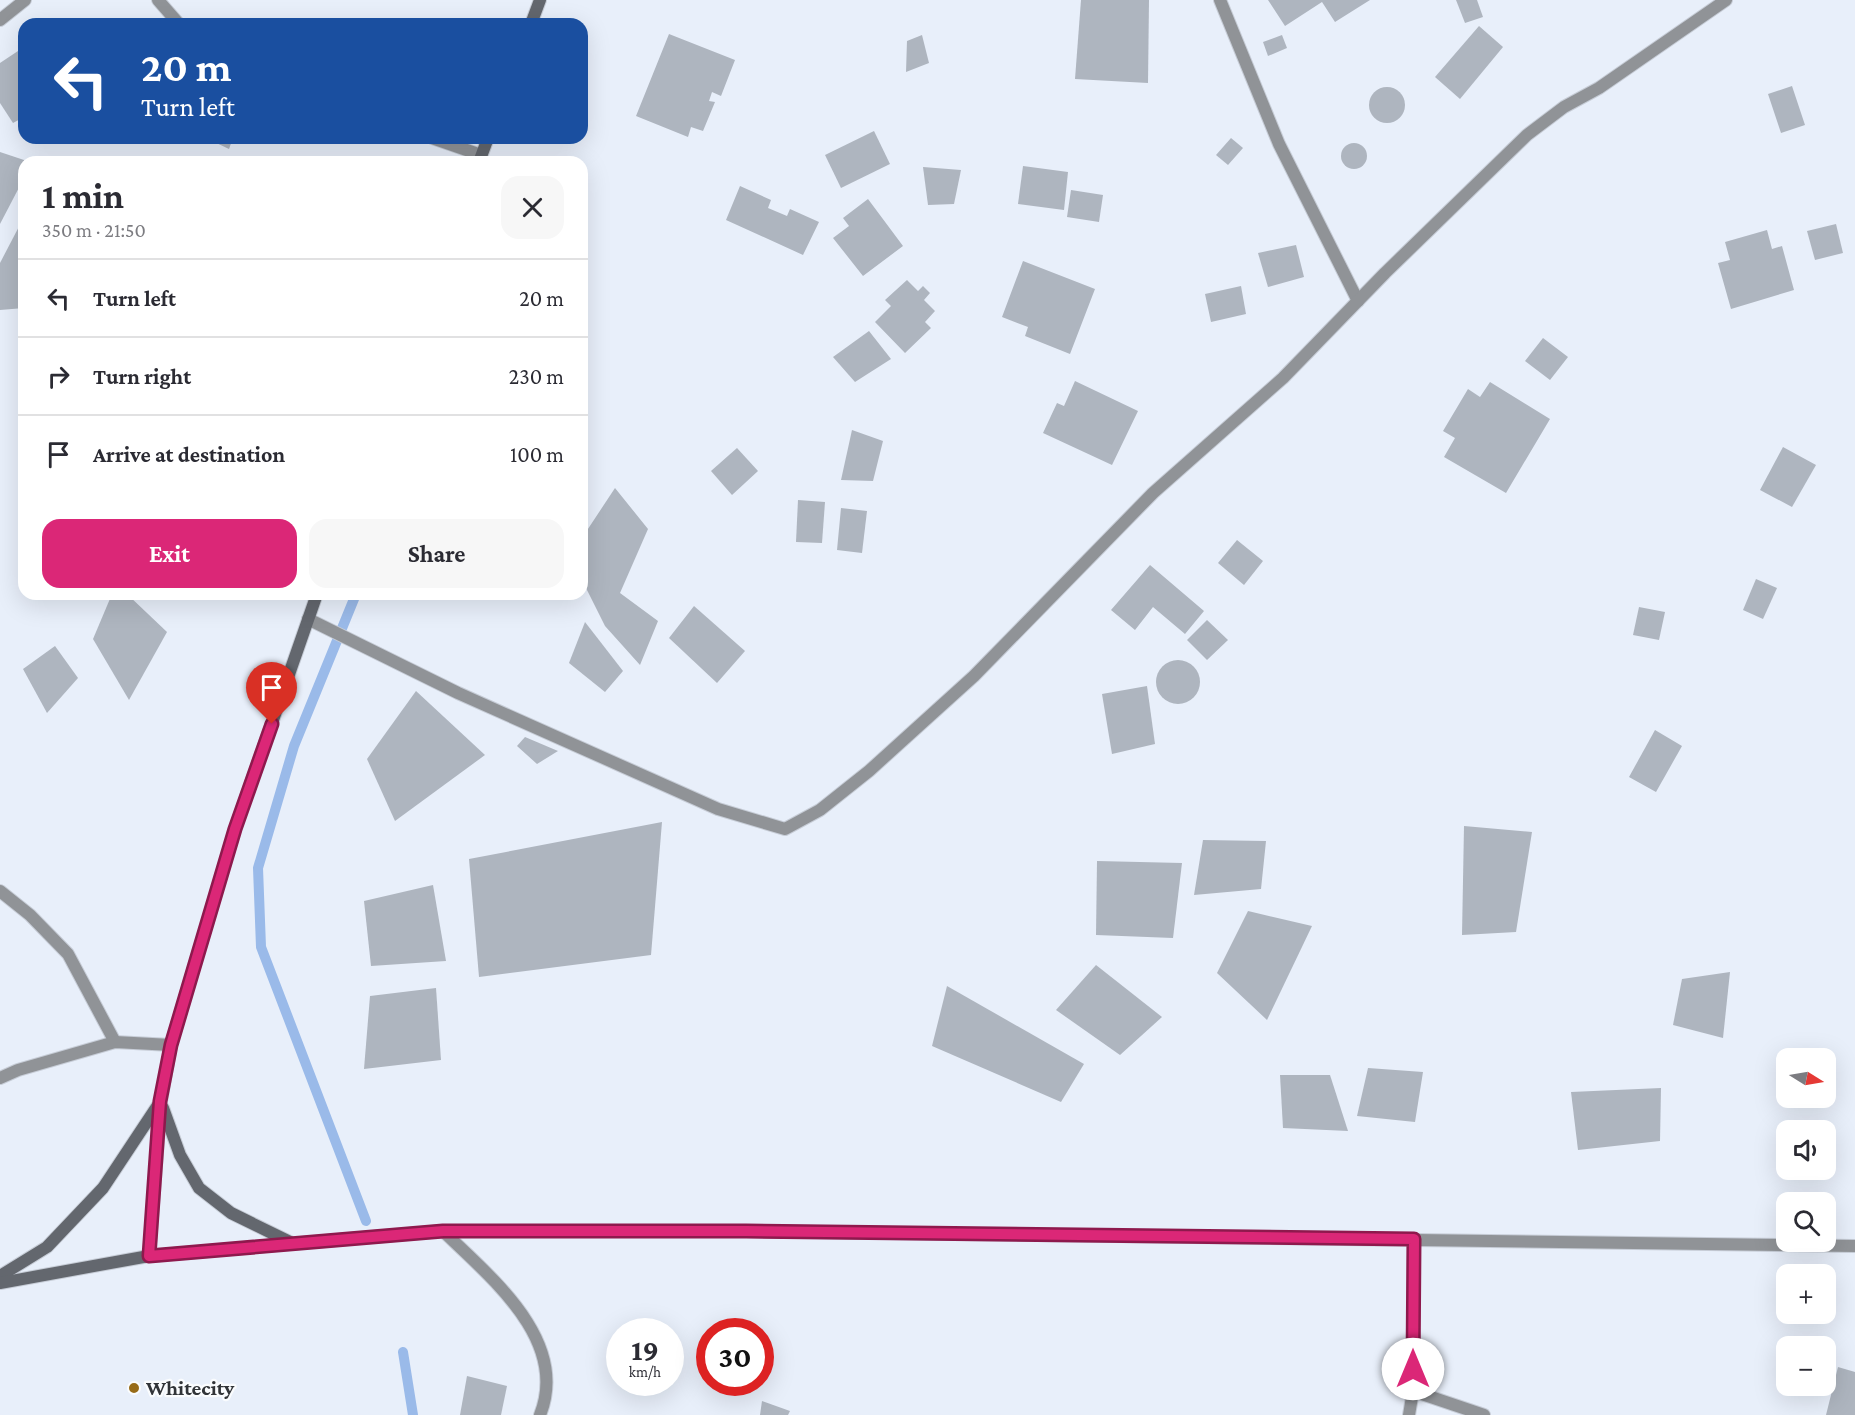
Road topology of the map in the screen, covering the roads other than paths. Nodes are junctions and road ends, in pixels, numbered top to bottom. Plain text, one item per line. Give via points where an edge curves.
1 (25, 0) edge
2 (158, 0) edge
3 (540, 0) edge
4 (1220, 0) edge
5 (1726, 0) edge
6 (174, 18) edge
7 (533, 18) edge
8 (0, 20) edge
9 (446, 144) edge
10 (473, 156) edge
11 (1358, 301) junction
12 (315, 600) edge
13 (308, 619) junction
14 (0, 891) edge
15 (115, 1042) junction
16 (171, 1045) junction
17 (0, 1078) edge
18 (160, 1101) junction
19 (443, 1231) junction
20 (1414, 1239) junction
21 (291, 1243) junction
22 (1855, 1246) edge
23 (149, 1256) junction
24 (0, 1276) edge
25 (0, 1283) edge
26 (1413, 1391) junction
27 (540, 1415) edge
28 (1409, 1415) edge
29 (1484, 1415) edge

1 - 8 street
2 - 6 street
3 - 7 street
4 - 11 street via 1279,144
5 - 11 street via 1527,135
9 - 10 street
11 - 13 street via 1283,378 1153,493 974,676 869,771 820,810 785,829 718,809 458,693
12 - 13 street
13 - 16 street via 235,829
14 - 15 street via 68,954
15 - 16 street
15 - 17 street
16 - 18 street
18 - 21 street via 180,1155 199,1188 231,1213
18 - 23 street
18 - 24 street via 103,1188 47,1247
19 - 20 street
19 - 21 street
19 - 27 street via 507,1293 538,1340 548,1377
20 - 22 street
20 - 26 street
21 - 23 street
23 - 25 street
26 - 28 street
26 - 29 street

